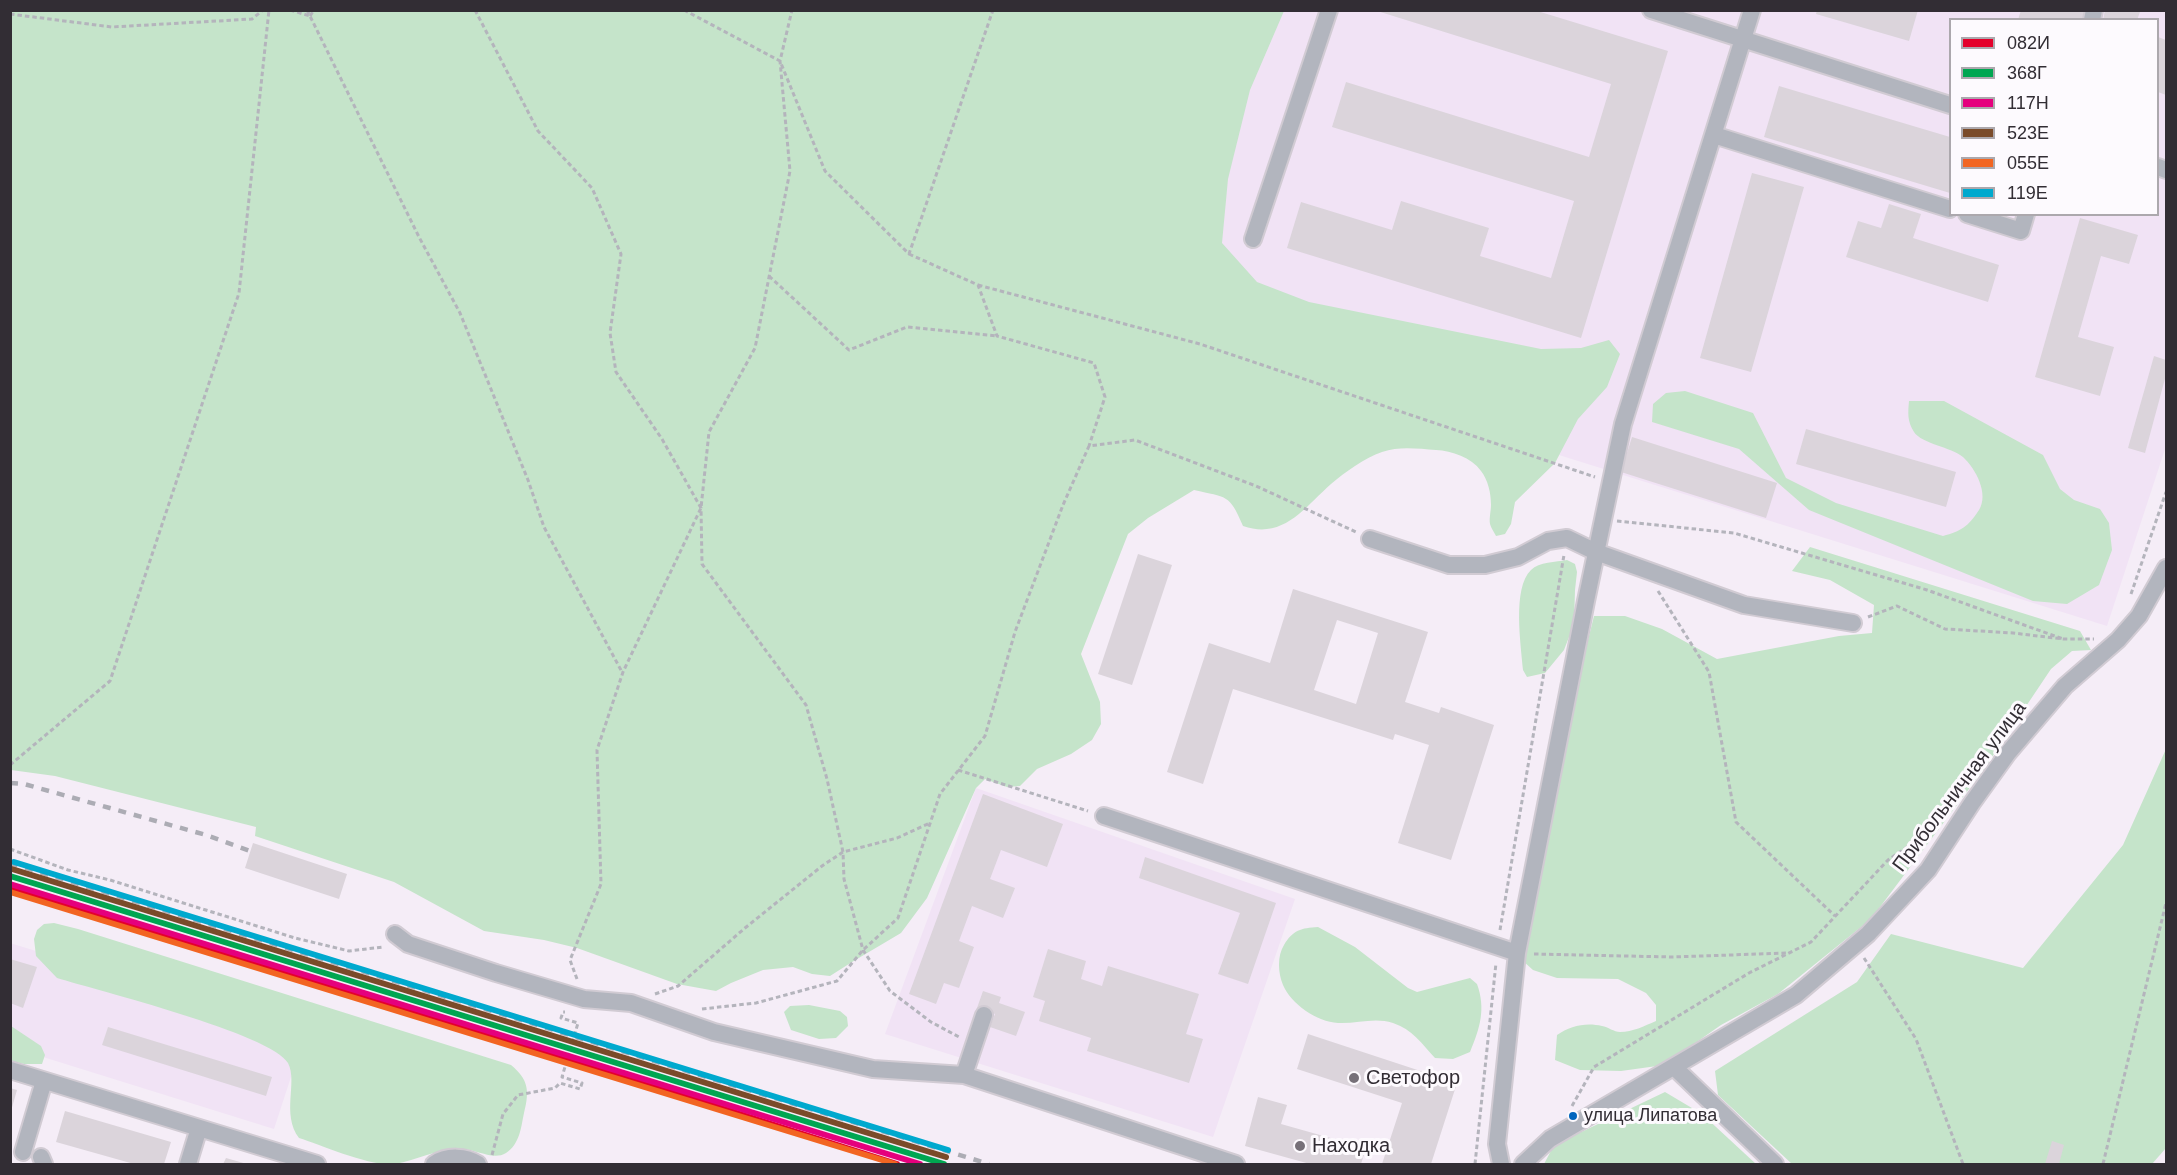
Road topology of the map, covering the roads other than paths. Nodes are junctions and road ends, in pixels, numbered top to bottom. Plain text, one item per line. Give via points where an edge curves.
1 (1329, 10) edge
2 (1651, 10) edge
3 (1752, 10) edge
4 (1743, 41) junction
5 (1949, 105) edge
6 (1714, 135) junction
7 (1949, 209) edge
8 (1973, 216) edge
9 (2025, 216) edge
10 (1253, 239) dead end
11 (1370, 539) road end
12 (1596, 552) junction
13 (2166, 568) edge
14 (1853, 623) road end
15 (1104, 816) road end
16 (401, 939) road end
17 (1517, 953) junction
18 (984, 1015) dead end
19 (1674, 1067) junction
20 (10, 1070) edge
21 (964, 1075) junction
22 (44, 1081) junction
23 (200, 1128) junction
24 (23, 1152) dead end
25 (188, 1164) edge
26 (317, 1164) edge
27 (434, 1164) edge
28 (478, 1164) edge
29 (1236, 1164) edge
30 (1501, 1164) edge
31 (1523, 1164) edge
32 (1775, 1164) edge

1 - 10 street
2 - 4 street
3 - 4 street
4 - 5 street
4 - 6 street
6 - 7 street
6 - 12 street via 1623,424
8 - 9 street via 2021,231
11 - 12 street via 1449,565 1485,565 1567,538
12 - 14 street via 1744,605
12 - 17 street
13 - 19 street, Прибольничная улица via 2139,616 2118,640 2065,686 2008,753 1928,870 1868,934 1796,995
15 - 17 street
16 - 21 street via 584,999 631,1003 714,1032 873,1070
17 - 30 street via 1497,1144
18 - 21 street
19 - 31 street, Прибольничная улица via 1550,1139
19 - 32 street
20 - 22 street
21 - 29 street
22 - 23 street
22 - 24 street
23 - 25 street
23 - 26 street
27 - 28 street via 455,1158

